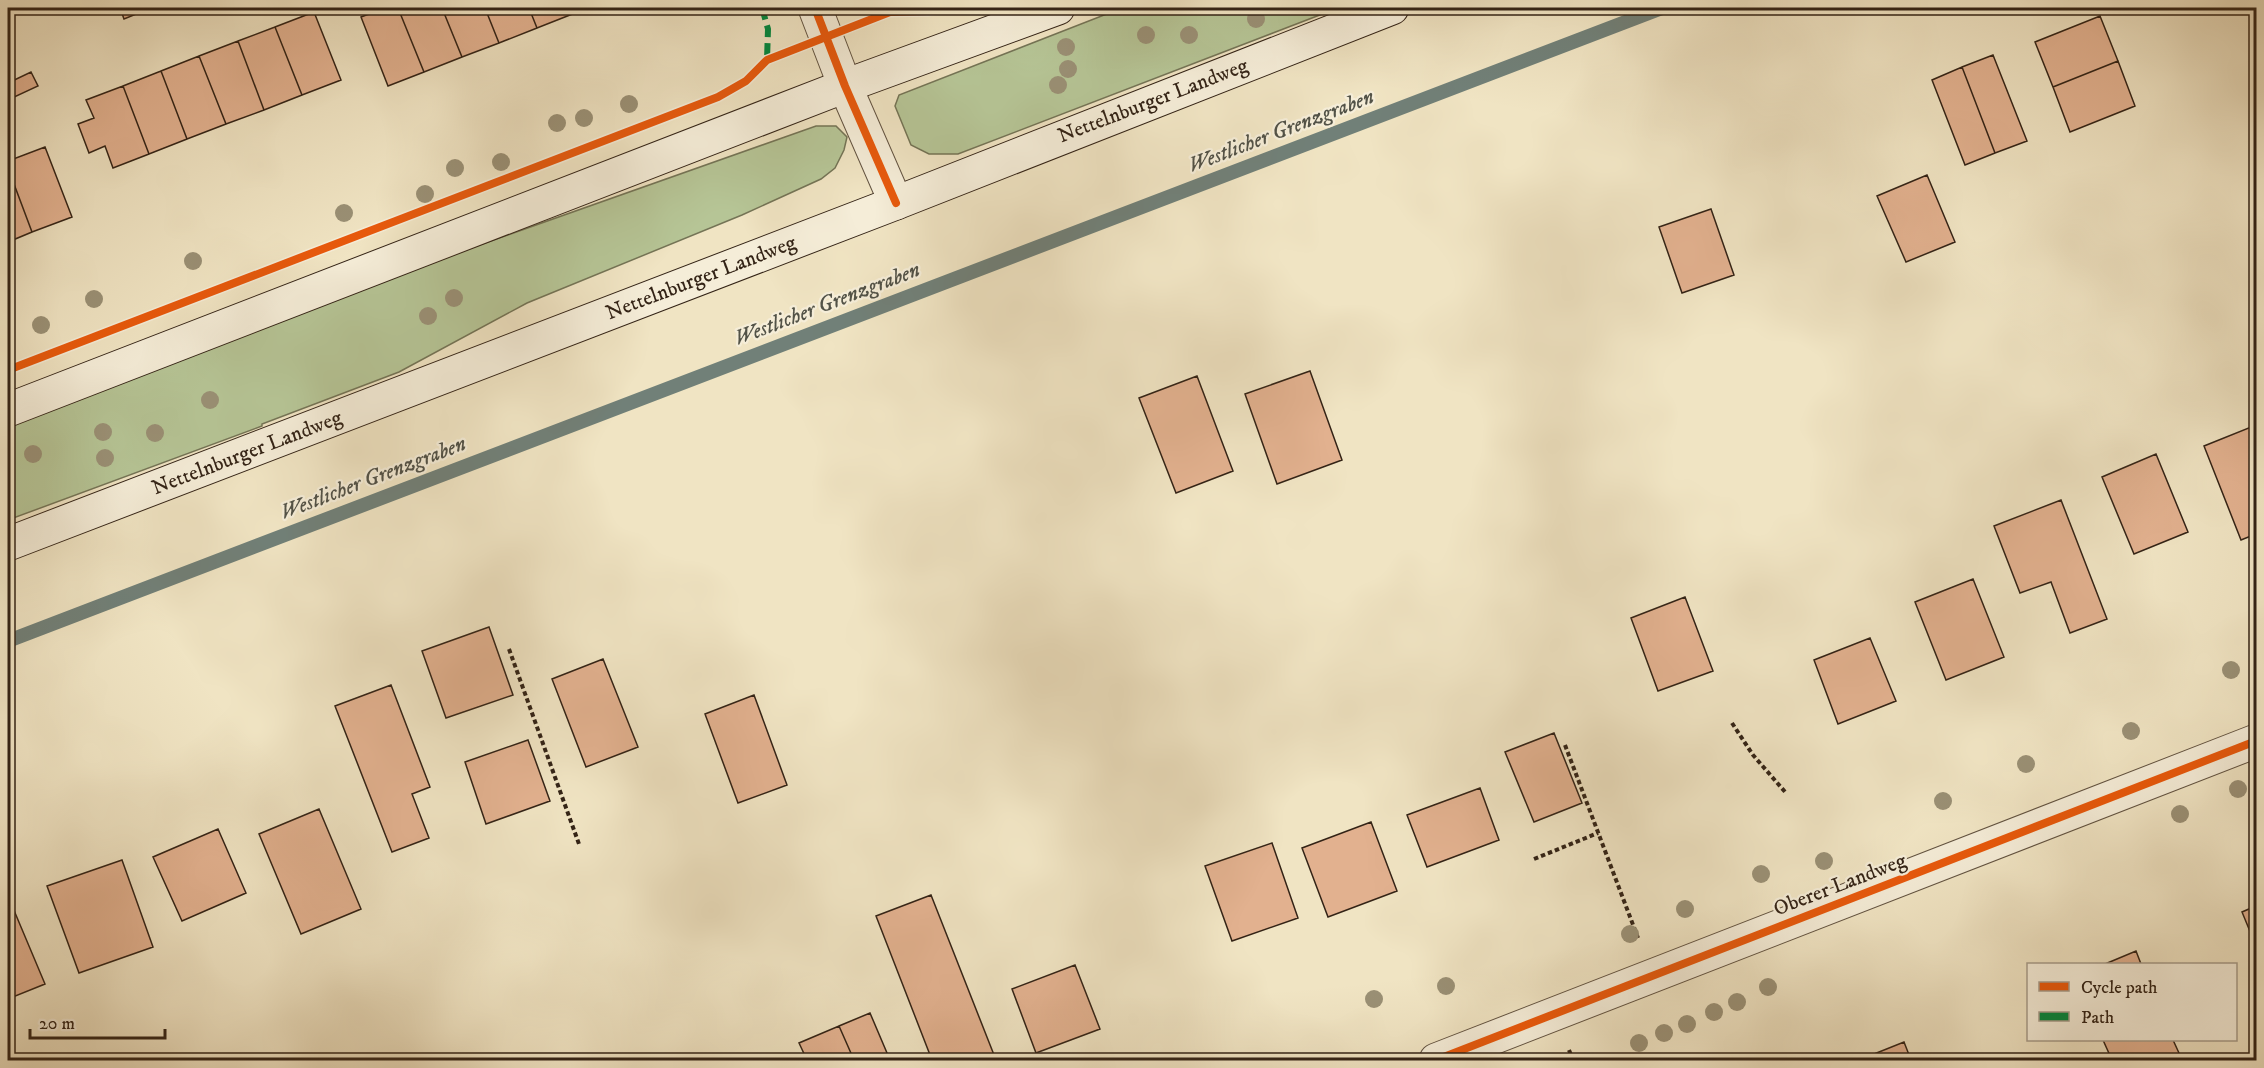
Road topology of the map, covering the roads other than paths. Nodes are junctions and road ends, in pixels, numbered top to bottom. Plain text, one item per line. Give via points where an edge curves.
1 (815, 8) edge
2 (1058, 8) edge
3 (1392, 8) edge
4 (845, 86) junction
5 (896, 203) junction
6 (8, 410) edge
7 (8, 544) edge
8 (2256, 741) edge
9 (1436, 1060) edge

1 - 4 main road
2 - 4 main road
3 - 5 main road, Nettelnburger Landweg
4 - 5 main road
4 - 6 main road
5 - 7 main road, Nettelnburger Landweg
8 - 9 main road, Oberer Landweg

